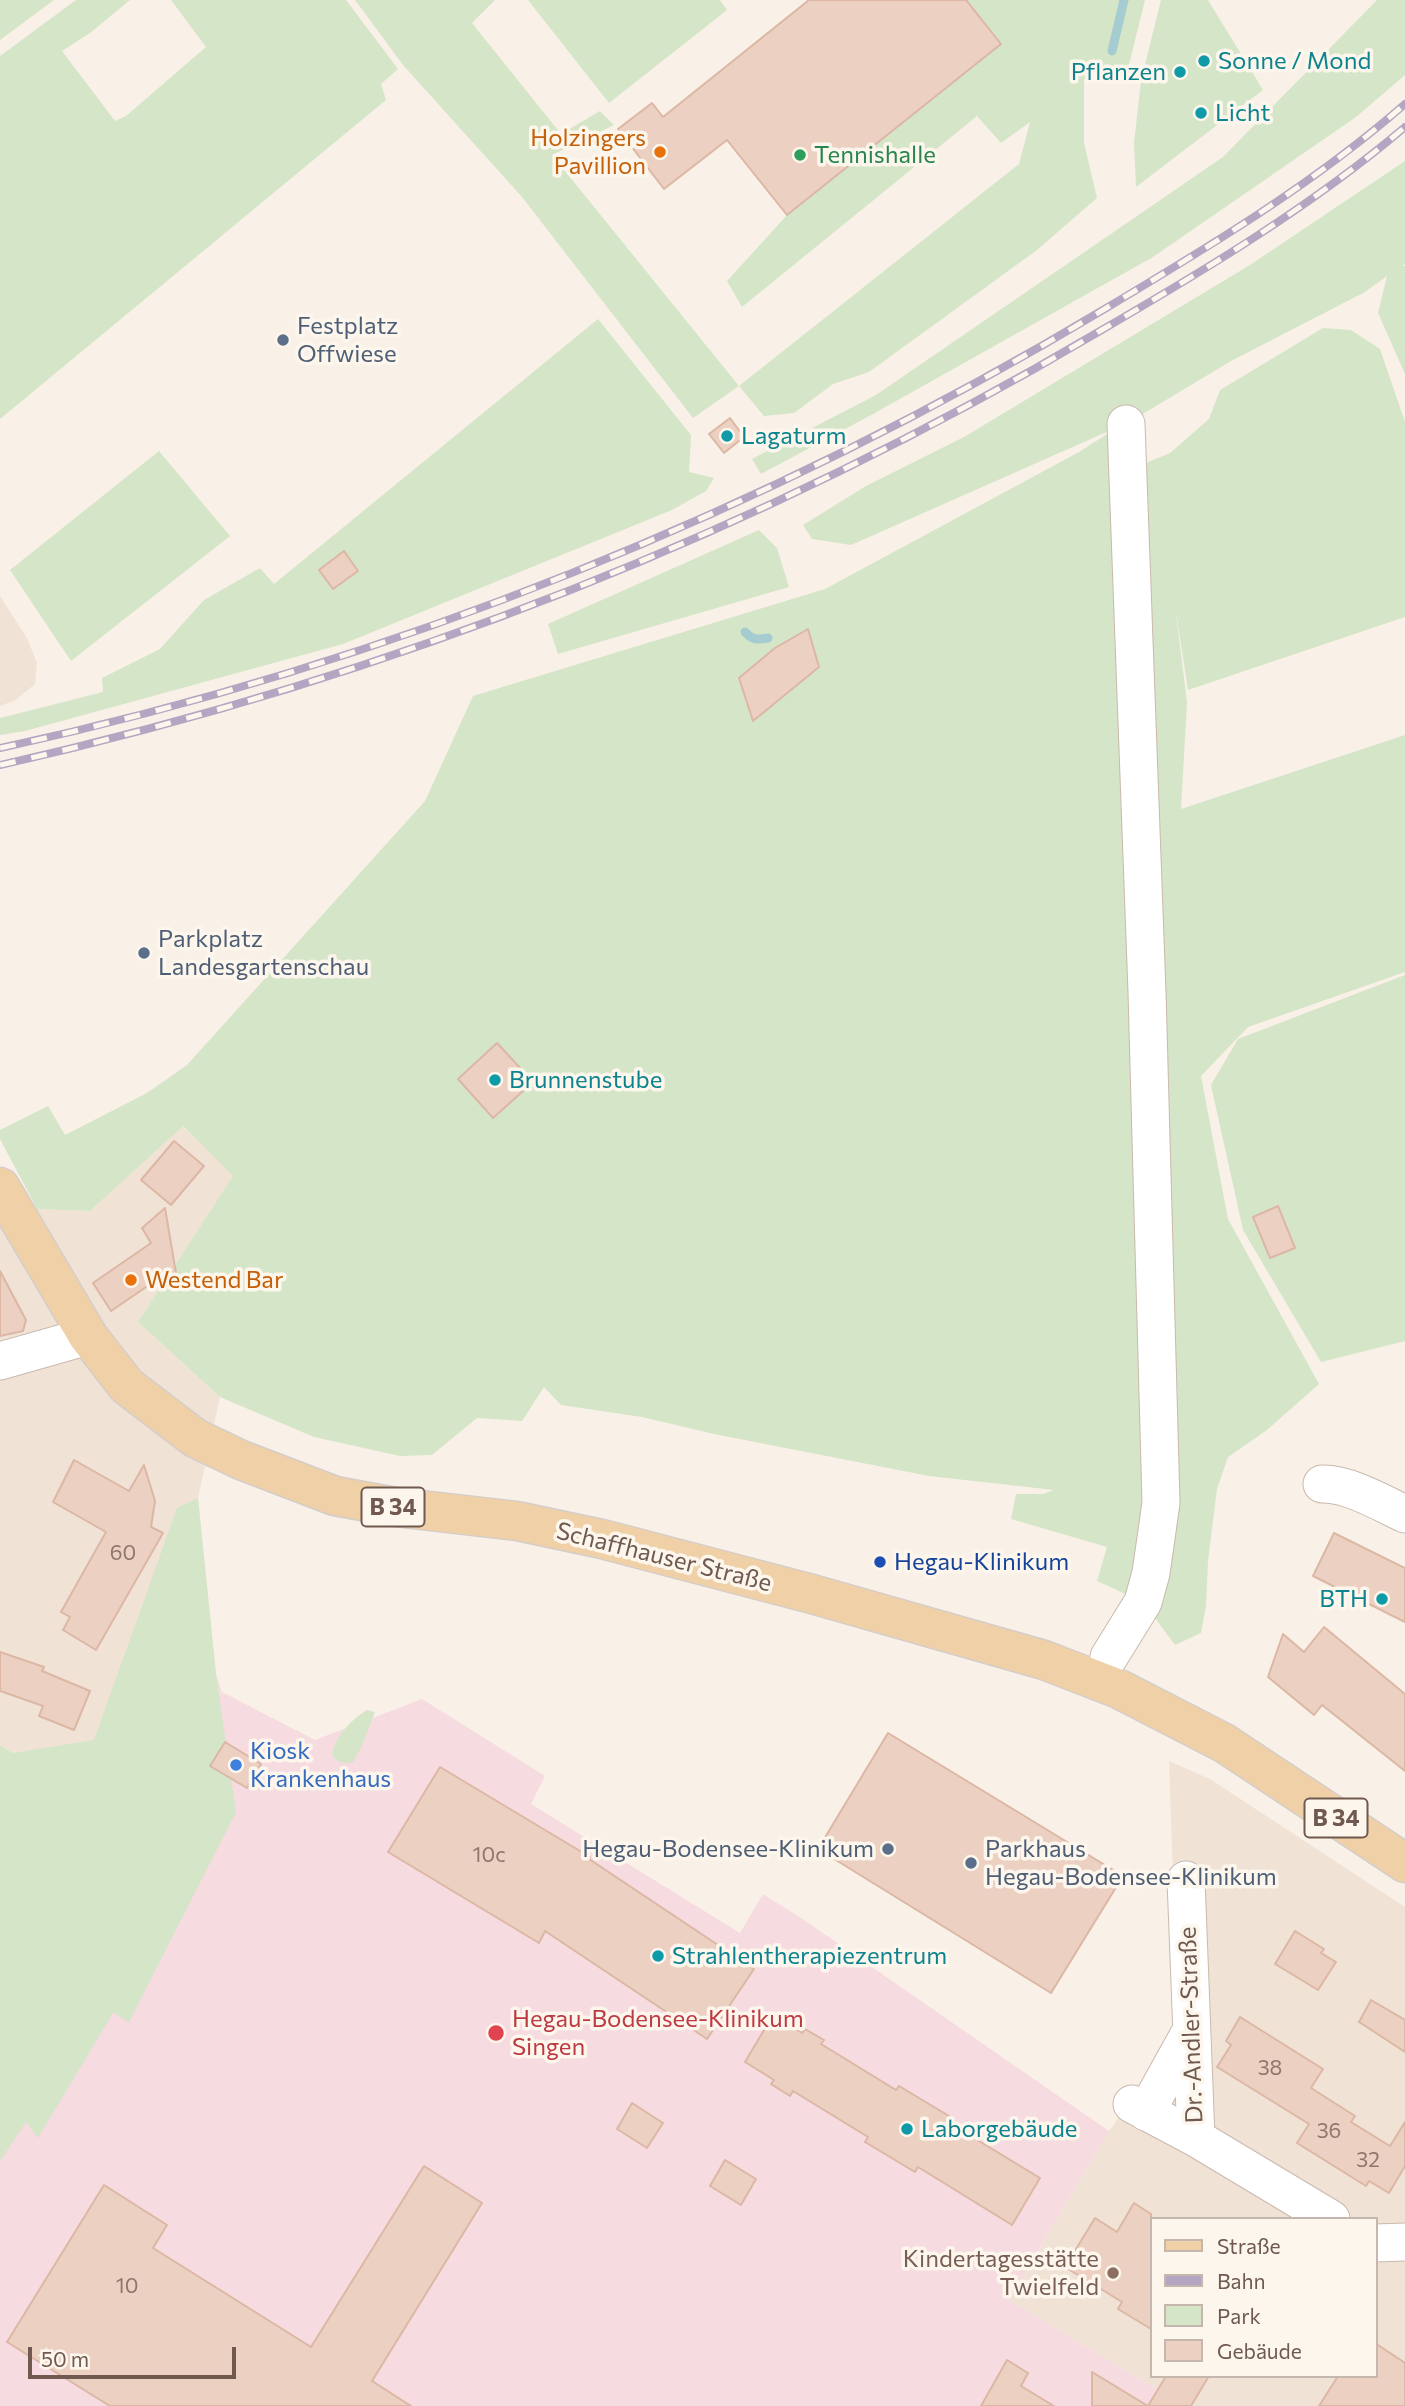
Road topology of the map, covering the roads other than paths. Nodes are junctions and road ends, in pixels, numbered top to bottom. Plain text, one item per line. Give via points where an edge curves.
1 (1126, 424) dead end
2 (0, 1187) edge
3 (88, 1336) junction
4 (0, 1361) edge
5 (1322, 1484) dead end
6 (1405, 1514) edge
7 (1109, 1657) dead end
8 (1405, 1863) edge
9 (1186, 1880) dead end
10 (1191, 2031) junction
11 (1196, 2138) junction
12 (1328, 2217) edge
13 (1405, 2242) edge
14 (1377, 2243) edge

1 - 7 street via 1161,1503 1143,1602
2 - 3 main road, Schaffhauser Straße / B 34
3 - 4 street
3 - 8 main road, Schaffhauser Straße / B 34 via 127,1386 195,1438 292,1481 335,1496 517,1521 602,1539 1044,1660 1119,1689 1214,1738
5 - 6 street via 1331,1483
9 - 10 street, Dr.-Andler-Straße
10 - 11 street, Dr.-Andler-Straße
10 - 11 street via 1139,2108
11 - 12 street, Dr.-Andler-Straße
13 - 14 street

